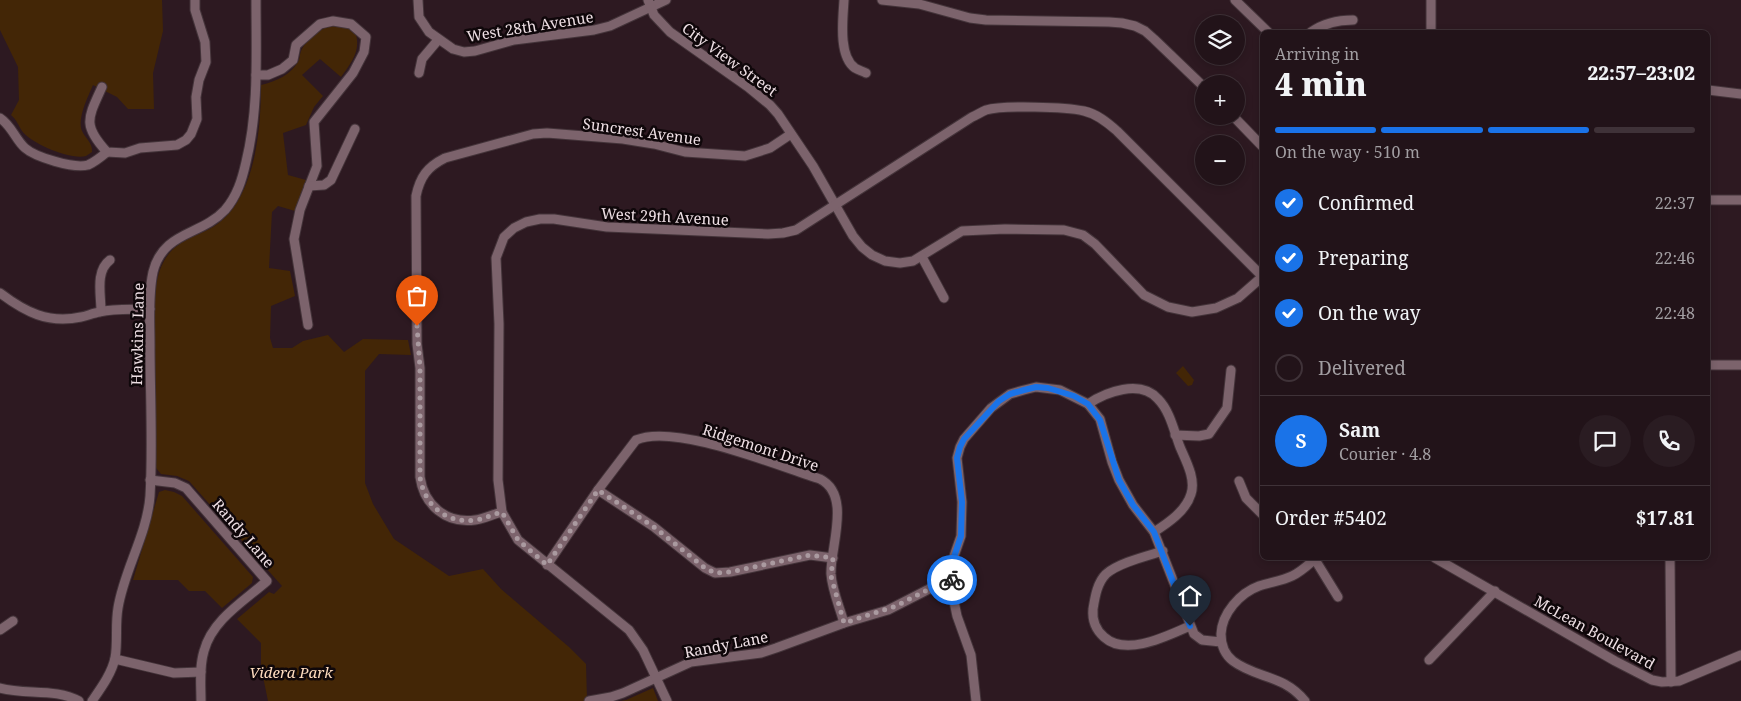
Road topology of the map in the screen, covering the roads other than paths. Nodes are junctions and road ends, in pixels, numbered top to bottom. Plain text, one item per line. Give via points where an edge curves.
1 (195, 0) edge
2 (256, 0) edge
3 (418, 0) edge
4 (666, 0) edge
5 (844, 0) edge
6 (882, 0) edge
7 (1236, 0) edge
8 (1431, 0) edge
9 (649, 3) edge
10 (1353, 20) dead end
11 (1266, 30) edge
12 (1315, 30) edge
13 (1432, 30) edge
14 (438, 40) junction
15 (419, 73) dead end
16 (866, 73) dead end
17 (256, 75) junction
18 (1195, 78) edge
19 (102, 87) dead end
20 (1710, 90) edge
21 (1741, 94) edge
22 (1, 122) edge
23 (1241, 125) edge
24 (355, 129) dead end
25 (791, 134) junction
26 (1260, 144) edge
27 (107, 152) junction
28 (310, 186) junction
29 (1710, 200) edge
30 (1741, 200) edge
31 (835, 203) junction
32 (922, 257) junction
33 (110, 260) dead end
34 (1260, 274) edge
35 (1260, 278) edge
36 (0, 293) edge
37 (944, 298) dead end
38 (150, 309) junction
39 (101, 311) junction
40 (308, 325) dead end
41 (1710, 365) edge
42 (1741, 365) edge
43 (1231, 370) dead end
44 (1088, 404) junction
45 (1175, 435) junction
46 (150, 480) junction
47 (1239, 481) dead end
48 (598, 490) junction
49 (502, 512) junction
50 (1260, 512) edge
51 (1154, 532) junction
52 (1163, 551) junction
53 (833, 558) junction
54 (1313, 560) edge
55 (1316, 560) edge
56 (1439, 560) edge
57 (1670, 560) edge
58 (547, 565) junction
59 (952, 584) junction
60 (1495, 591) junction
61 (1338, 597) dead end
62 (13, 621) dead end
63 (844, 623) junction
64 (1190, 626) junction
65 (0, 630) edge
66 (1221, 642) junction
67 (1741, 655) edge
68 (115, 658) junction
69 (1429, 660) dead end
70 (201, 672) junction
71 (657, 678) junction
72 (1672, 682) junction
73 (0, 688) edge
74 (79, 701) edge
75 (92, 701) edge
76 (201, 701) edge
77 (590, 701) edge
78 (667, 701) edge
79 (976, 701) edge
80 (1305, 701) edge

1 - 27 street via 205,42 206,62 199,80 197,119 191,134 177,145 140,148 125,153
2 - 17 street, Hawkins Lane
3 - 14 street via 419,17
4 - 9 street, West 28th Avenue
5 - 16 street via 844,49 853,67
6 - 18 street via 919,4 986,20 1122,23 1145,31
7 - 11 street
8 - 13 street
9 - 14 street, West 28th Avenue via 610,26 514,40 475,51 453,49
9 - 25 street, City View Street via 654,15 670,32 770,105
10 - 12 street via 1330,22
14 - 15 street via 422,60
17 - 28 street via 268,75 282,69 293,60 296,45 320,24 332,21 351,24 366,37 364,52 353,73 314,122 317,166
17 - 38 street, Hawkins Lane via 256,108 239,188 229,205 214,220 182,235 159,256 153,273
19 - 27 street via 91,111 90,124 95,139
20 - 21 street
22 - 27 street via 10,126 27,149 60,162 86,165
23 - 26 street
24 - 28 street via 332,180 324,185
25 - 31 street, City View Street
25 - 49 street, Suncrest Avenue via 770,148 744,156 685,152 623,139 533,134 445,158 424,173 416,196 422,489 436,509 448,517 476,520
28 - 40 street via 300,210 294,239
29 - 30 street
31 - 32 street, City View Street via 853,236 872,255 900,263
31 - 34 street, West 29th Avenue via 986,110 1085,111 1103,119 1117,131
31 - 49 street, West 29th Avenue via 796,230 783,233 607,227 554,219 526,222 514,228 504,238 496,258 498,480
32 - 35 street, City View Street via 962,231 1064,230 1083,235 1095,244 1144,295 1168,307 1192,312 1216,308 1238,298
32 - 37 street
33 - 39 street via 100,273
36 - 39 street via 38,316 57,320 80,318
38 - 39 street
38 - 46 street, Hawkins Lane
41 - 42 street
43 - 45 street via 1227,408 1209,434
44 - 45 street via 1128,388 1143,390 1157,398
44 - 51 street via 1100,420 1119,480
44 - 59 street via 1060,390 1036,387 1024,390 999,401 964,439 957,458 962,502 961,536 953,560
45 - 51 street via 1190,474 1192,492 1184,507
46 - 68 street, Hawkins Lane via 148,512 117,610
46 - 70 street, Randy Lane via 186,488 267,581 213,630 203,653
47 - 50 street via 1246,498
48 - 53 street via 715,573 810,555
48 - 53 street, Ridgemont Drive via 636,440 654,436 702,441 827,484 837,503
48 - 58 street, Ridgemont Drive
49 - 58 street, West 29th Avenue via 518,540
51 - 52 street
52 - 64 street
52 - 64 street via 1107,573 1098,587 1095,600 1093,615 1097,628 1108,640 1124,646 1164,638
53 - 63 street, Ridgemont Drive via 831,576
54 - 66 street via 1292,576 1258,586 1244,594 1225,620
55 - 61 street
56 - 60 street, McLean Boulevard
57 - 72 street
58 - 71 street, West 29th Avenue via 629,630 644,650
59 - 63 street, Randy Lane via 933,587 896,606
59 - 79 street via 957,616 970,655
60 - 69 street
60 - 72 street, McLean Boulevard via 1642,676
62 - 65 street
63 - 71 street, Randy Lane via 768,651 691,662
64 - 66 street via 1202,640
66 - 80 street via 1232,660 1288,685
67 - 72 street, McLean Boulevard
68 - 70 street via 174,673
68 - 75 street, Hawkins Lane via 105,682
70 - 76 street, Randy Lane
71 - 77 street, Randy Lane via 618,695
71 - 78 street, West 29th Avenue
73 - 74 street

